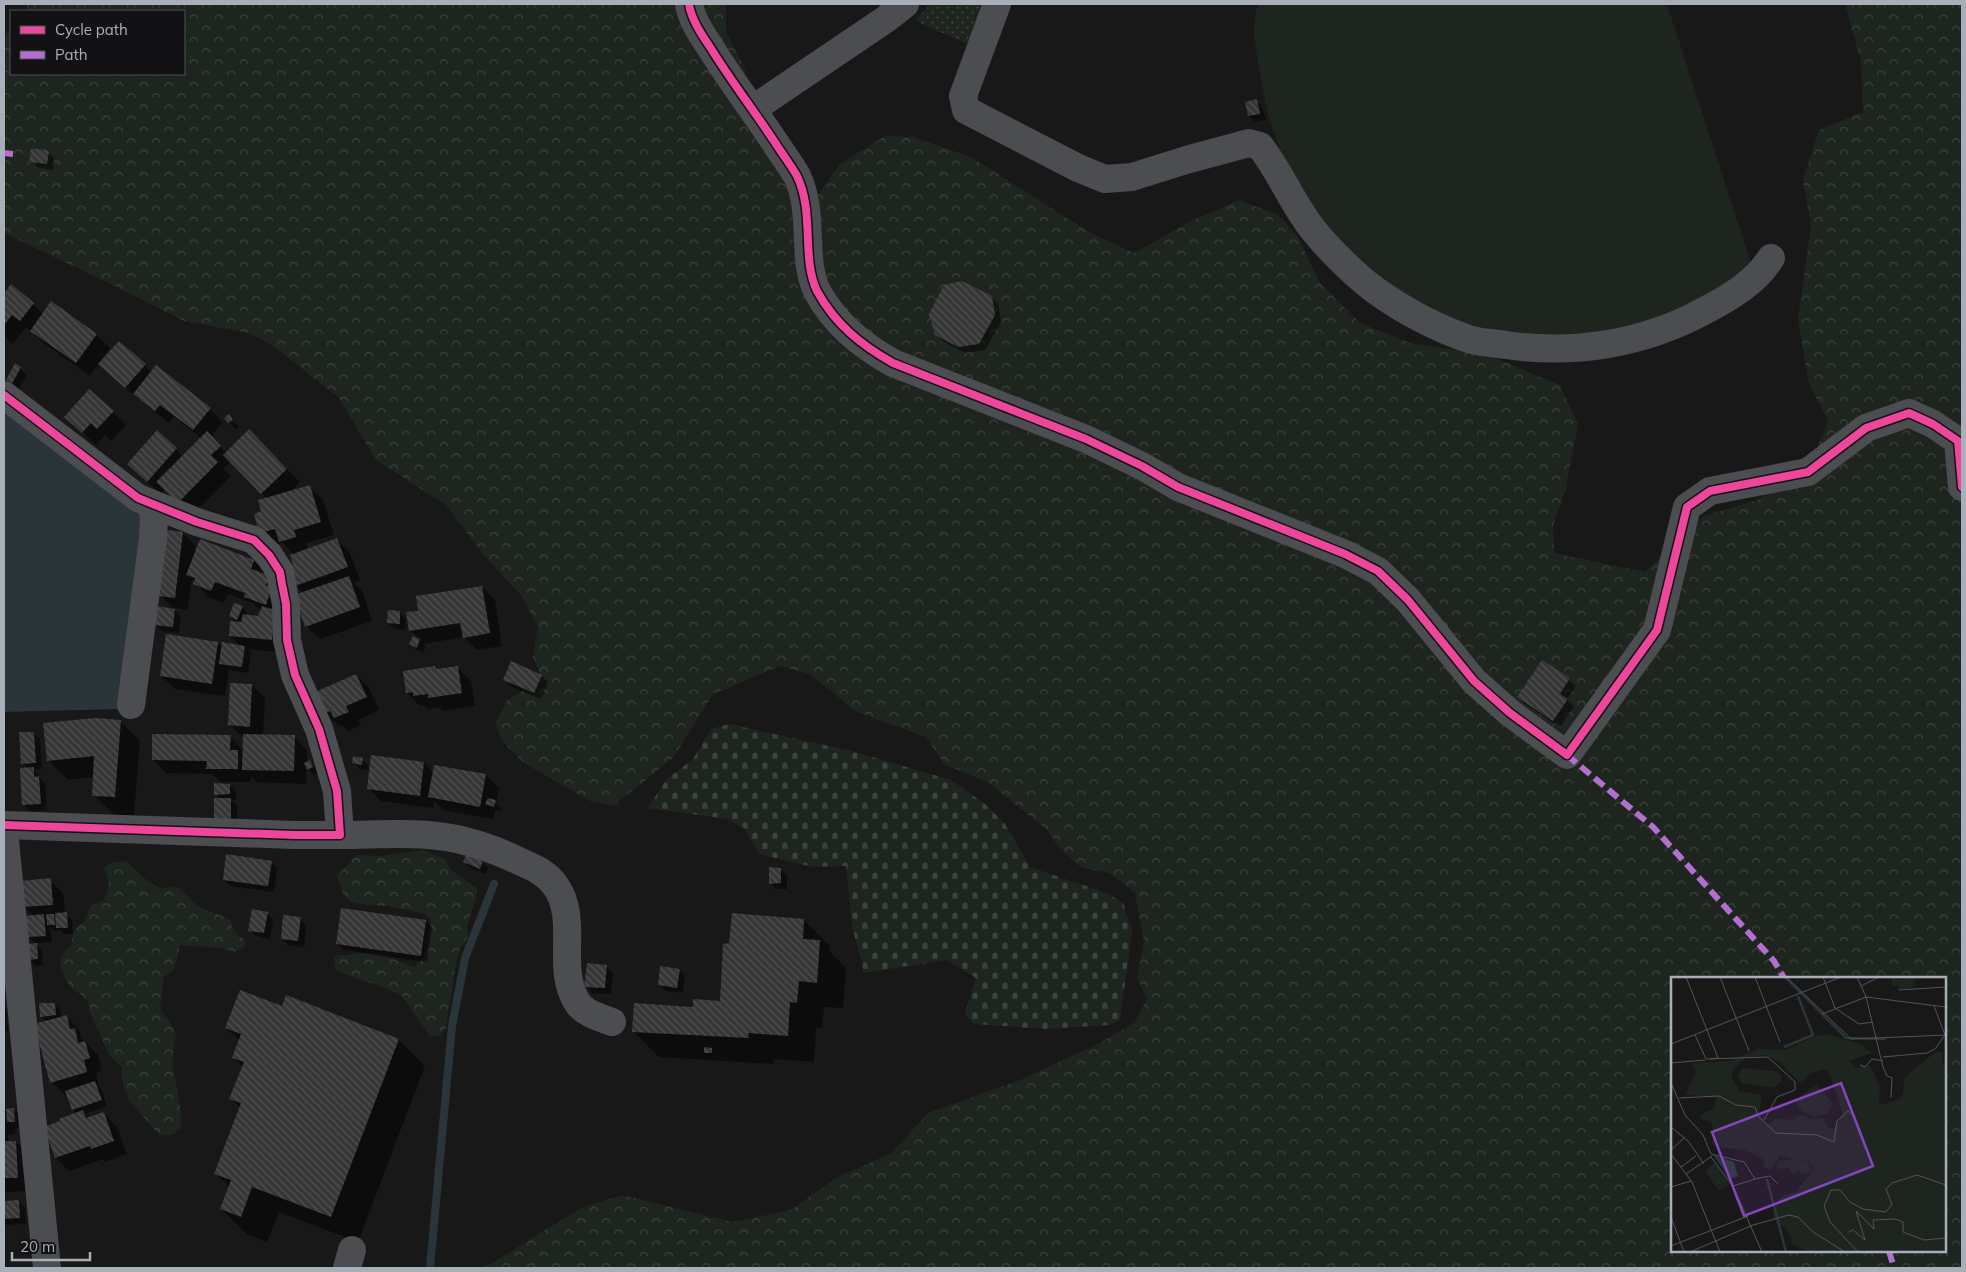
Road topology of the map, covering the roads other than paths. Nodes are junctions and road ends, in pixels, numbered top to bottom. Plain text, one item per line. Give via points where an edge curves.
1 (689, 4) edge
2 (905, 4) edge
3 (997, 4) edge
4 (753, 109) junction
5 (1771, 258) dead end
6 (4, 395) edge
7 (1962, 487) edge
8 (150, 503) junction
9 (131, 705) dead end
10 (4, 825) edge
11 (4, 830) edge
12 (340, 835) junction
13 (612, 1022) dead end
14 (46, 1268) edge

1 - 4 street via 706,41
2 - 4 street
3 - 5 street via 963,96 966,110 1105,179 1132,177 1249,143 1260,146 1274,164 1304,218 1331,250 1374,290 1433,326 1474,340 1531,349 1578,348 1642,338 1686,321 1728,298 1762,272
4 - 7 street via 802,188 810,266 816,289 828,309 866,347 893,363 1086,439 1178,487 1345,554 1378,571 1408,600 1474,681 1510,713 1567,755 1657,630 1687,507 1710,491 1808,472 1866,428 1909,413 1958,441
6 - 8 street via 138,498
8 - 9 street via 154,515 153,538
8 - 12 street via 254,540 280,572 286,604 287,640 295,675 319,729 337,791
10 - 12 street
11 - 14 street
12 - 13 street via 413,834 457,839 507,855 544,872 564,901 568,981 577,1004

